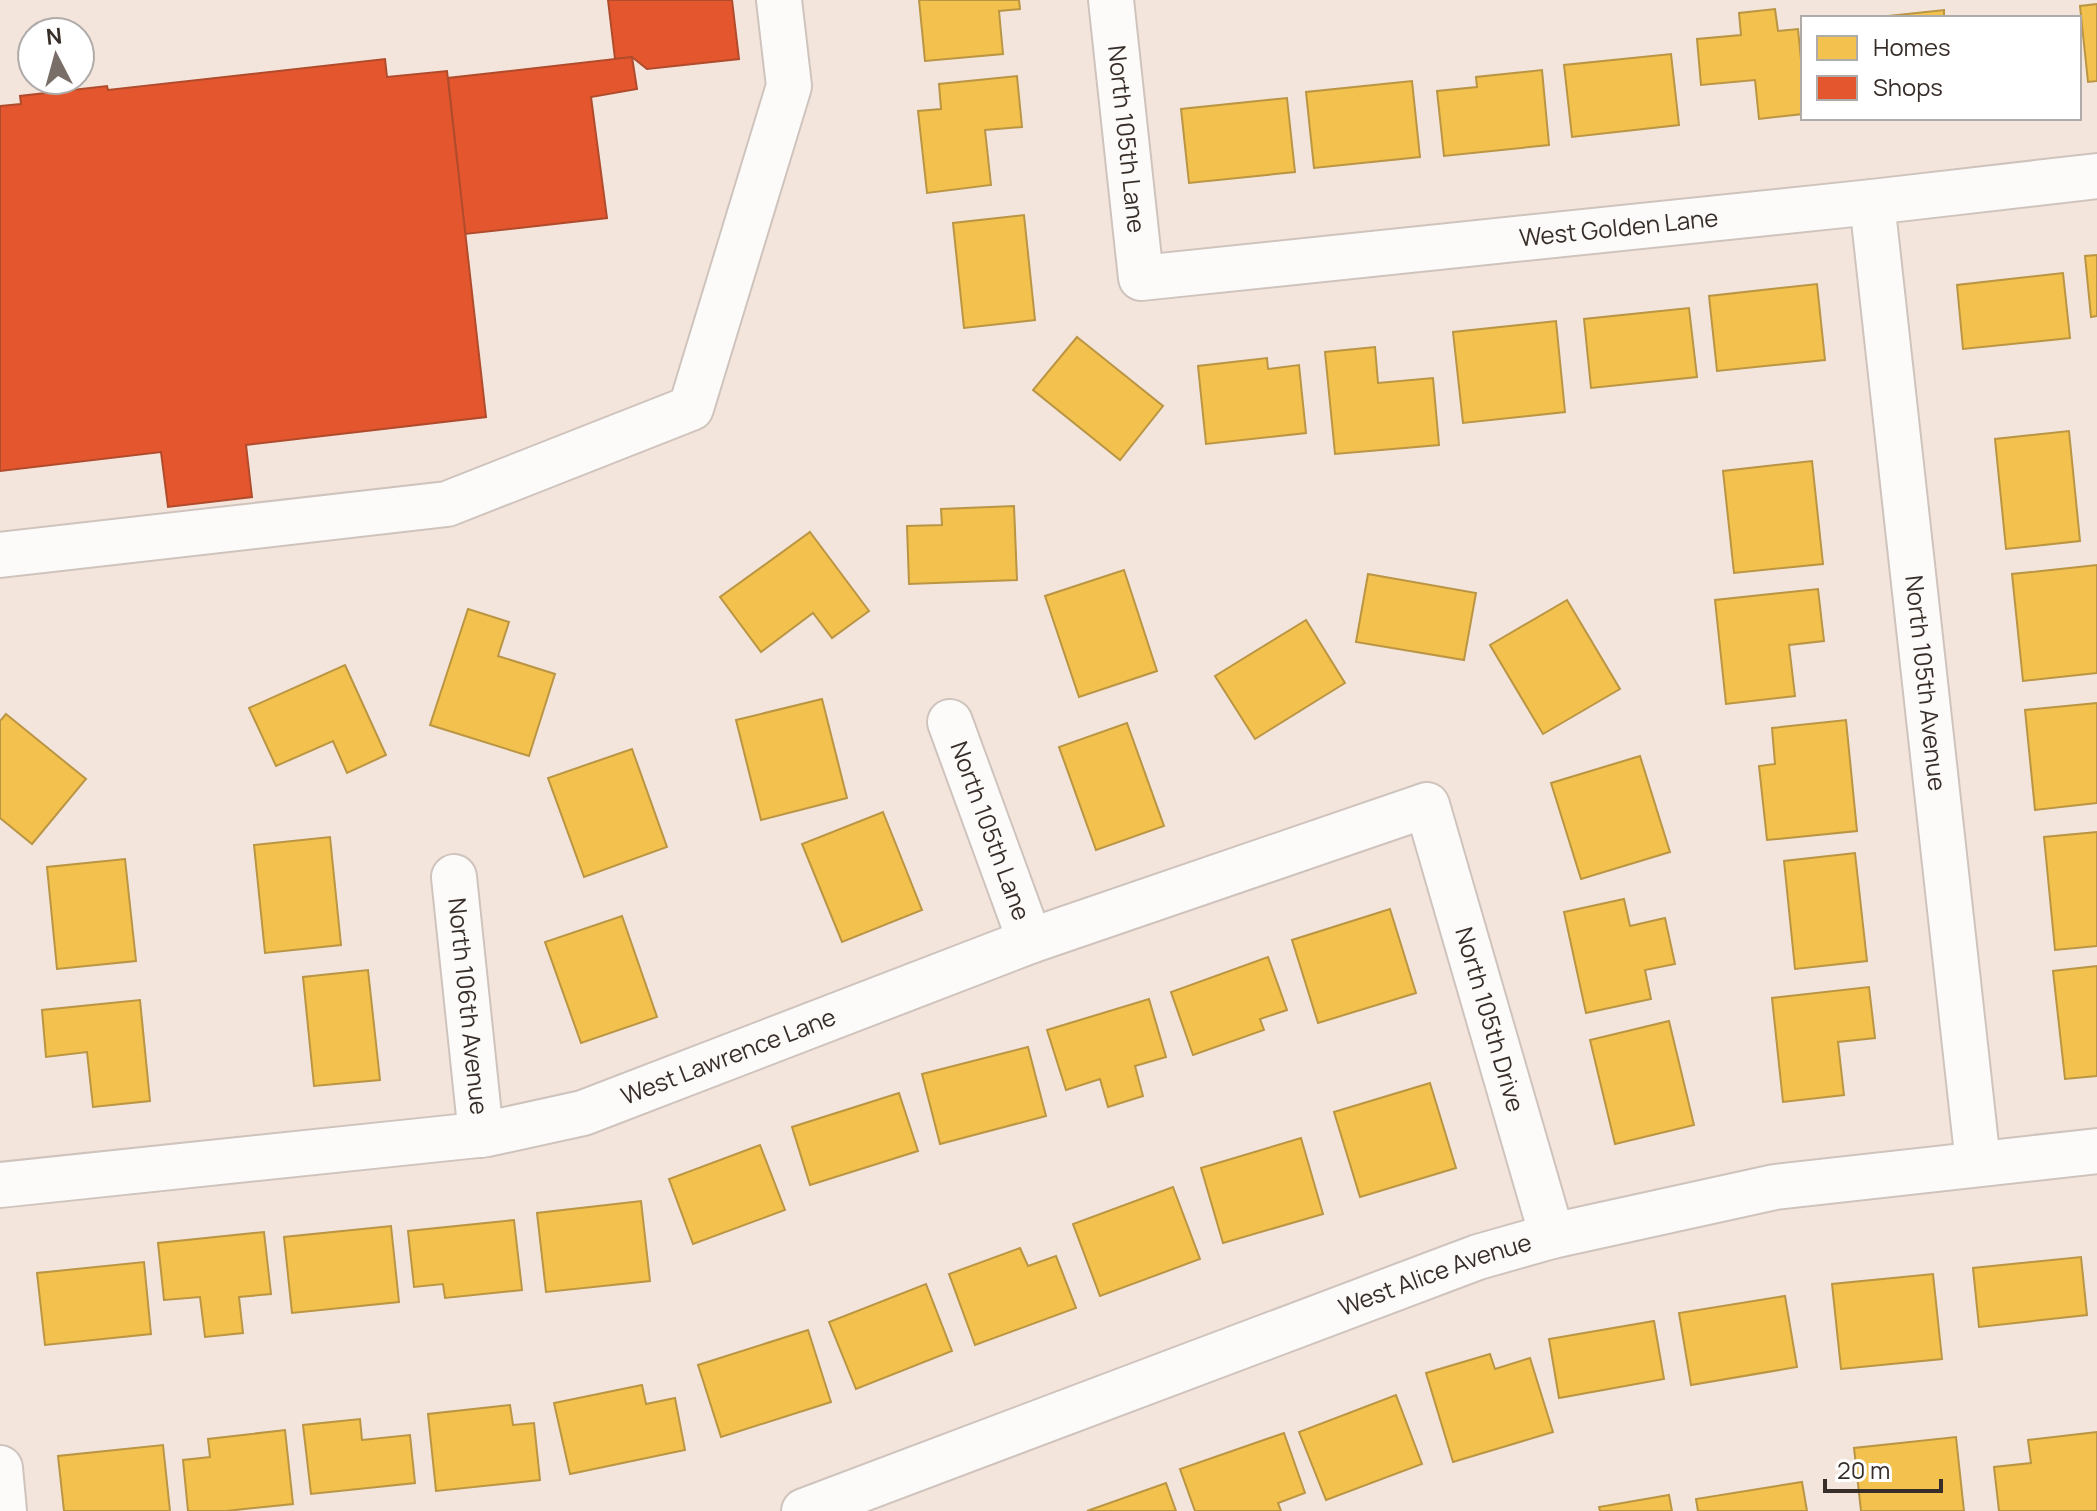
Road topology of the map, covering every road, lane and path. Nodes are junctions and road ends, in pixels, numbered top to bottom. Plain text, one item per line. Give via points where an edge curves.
1 (779, 0) edge
2 (1111, 0) edge
3 (2097, 176) edge
4 (1872, 202) junction
5 (1141, 278) joint
6 (0, 555) edge
7 (950, 722) dead end
8 (1427, 805) joint
9 (454, 877) dead end
10 (1030, 941) junction
11 (481, 1135) junction
12 (2097, 1151) edge
13 (1978, 1163) junction
14 (0, 1185) edge
15 (1552, 1236) junction
16 (0, 1468) edge
17 (4, 1511) edge
18 (804, 1511) edge

1 - 6 street via 789,86 691,408 447,504
2 - 5 street, North 105th Lane
3 - 4 street, West Golden Lane
4 - 5 street, West Golden Lane
4 - 13 street, North 105th Avenue
7 - 10 street, North 105th Lane
8 - 10 street, West Lawrence Lane
8 - 15 street, North 105th Drive
9 - 11 street, North 106th Avenue
10 - 11 street, West Lawrence Lane via 583,1113
11 - 14 street, West Lawrence Lane
12 - 13 street, West Alice Avenue
13 - 15 street, West Alice Avenue via 1775,1187
15 - 18 street, West Alice Avenue via 1478,1257
16 - 17 street

